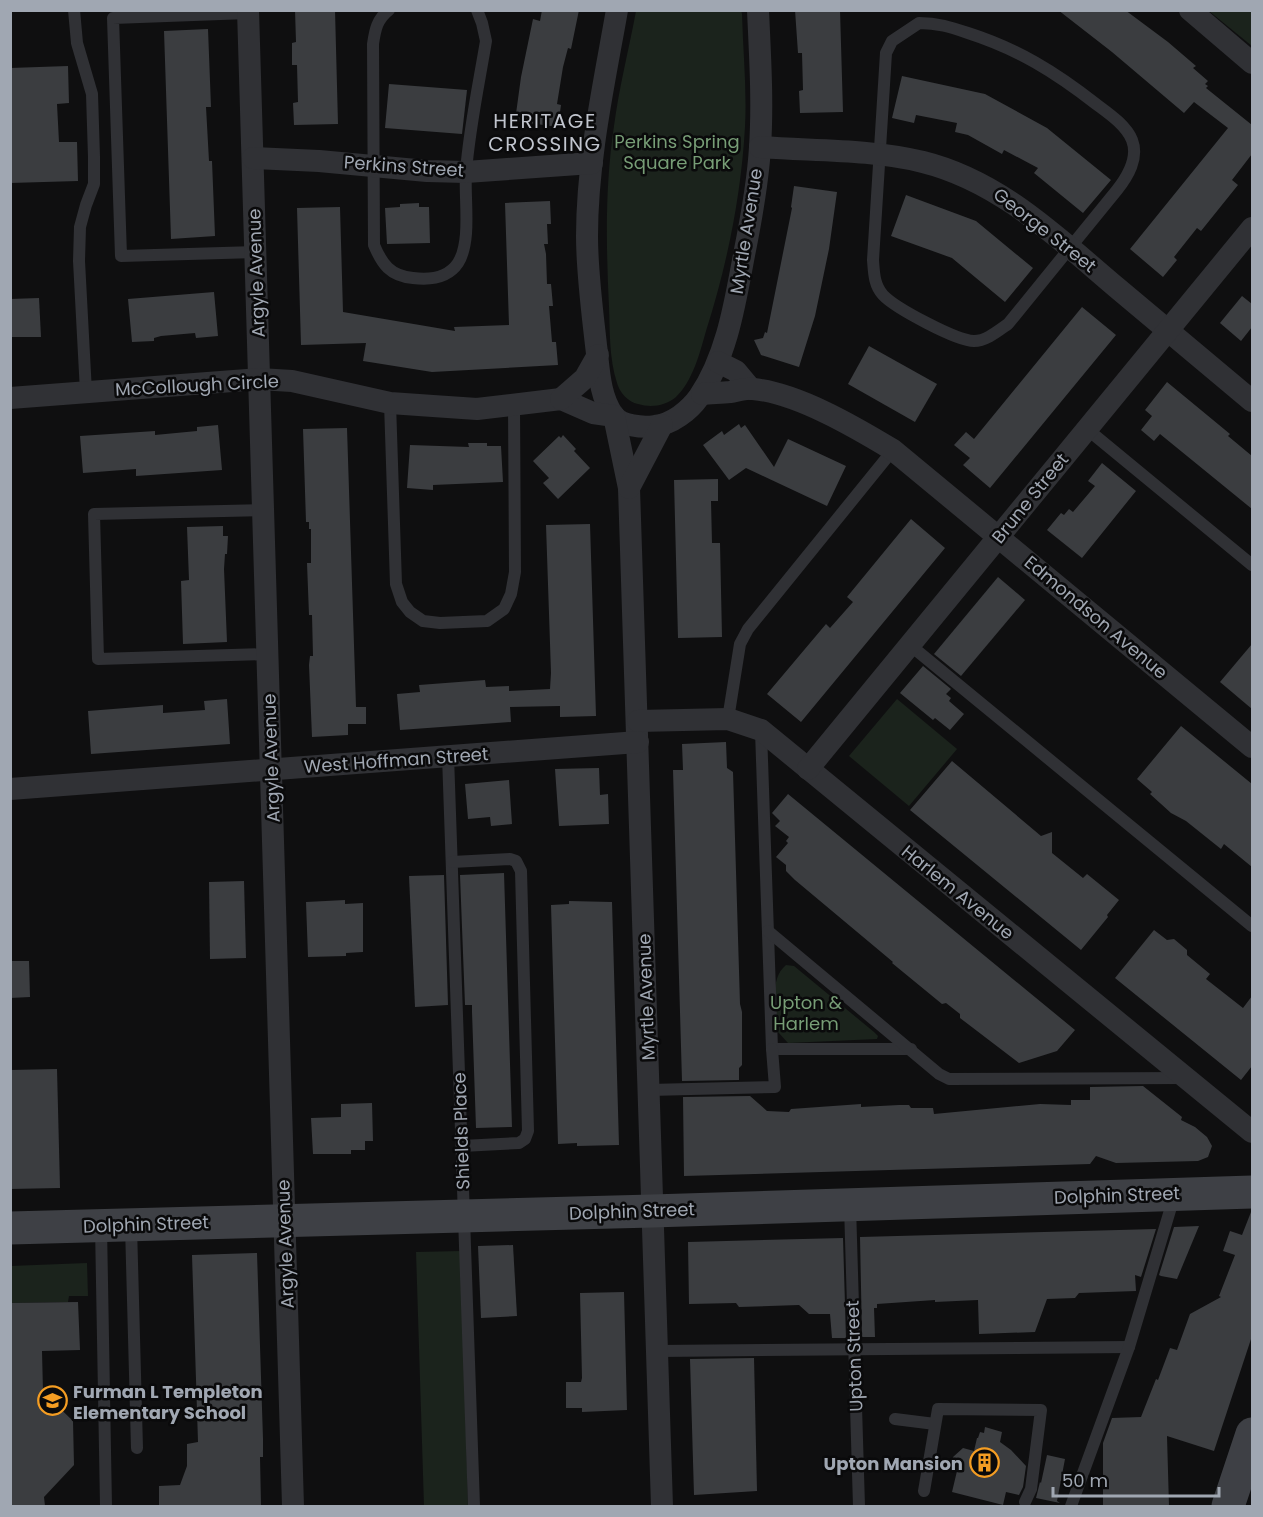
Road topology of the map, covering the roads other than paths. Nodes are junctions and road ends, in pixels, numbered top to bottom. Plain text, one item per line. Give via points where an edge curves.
1 (74, 10) edge
2 (389, 10) edge
3 (477, 10) edge
4 (617, 10) edge
5 (758, 10) edge
6 (1190, 10) edge
7 (248, 12) edge
8 (1252, 63) edge
9 (760, 147) junction
10 (881, 155) junction
11 (253, 158) junction
12 (592, 163) junction
13 (372, 164) junction
14 (466, 172) junction
15 (1252, 228) edge
16 (1069, 247) junction
17 (256, 252) junction
18 (1168, 330) junction
19 (598, 354) junction
20 (718, 362) junction
21 (259, 379) junction
22 (751, 389) junction
23 (86, 392) junction
24 (702, 394) junction
25 (10, 398) edge
26 (561, 399) junction
27 (1252, 401) edge
28 (390, 403) junction
29 (514, 405) junction
30 (614, 416) junction
31 (662, 425) junction
32 (1087, 429) junction
33 (893, 450) junction
34 (629, 488) junction
35 (263, 510) junction
36 (998, 537) junction
37 (1252, 565) edge
38 (910, 645) junction
39 (268, 654) junction
40 (728, 719) junction
41 (761, 730) junction
42 (638, 731) junction
43 (1252, 747) edge
44 (448, 756) junction
45 (271, 769) junction
46 (808, 769) junction
47 (10, 789) edge
48 (452, 862) junction
49 (1252, 926) edge
50 (768, 931) junction
51 (772, 1049) junction
52 (911, 1049) junction
53 (1186, 1078) junction
54 (649, 1090) junction
55 (1252, 1132) edge
56 (462, 1146) junction
57 (1252, 1192) edge
58 (1175, 1193) junction
59 (850, 1205) junction
60 (652, 1211) junction
61 (464, 1215) junction
62 (285, 1220) junction
63 (116, 1225) junction
64 (10, 1228) edge
65 (1129, 1347) junction
66 (657, 1351) junction
67 (854, 1351) junction
68 (895, 1419) dead end
69 (935, 1425) junction
70 (1252, 1436) edge
71 (137, 1448) dead end
72 (924, 1491) dead end
73 (1025, 1502) dead end
74 (106, 1506) edge
75 (293, 1506) edge
76 (474, 1506) edge
77 (662, 1506) edge
78 (859, 1506) edge
79 (1071, 1506) edge
80 (1228, 1506) edge

1 - 23 lane via 77,43 92,94 94,157 94,184 80,227
2 - 13 lane via 375,28 373,44
3 - 14 lane via 486,41
4 - 12 street, Myrtle Avenue
5 - 9 street, Myrtle Avenue
6 - 8 street
7 - 11 street, Argyle Avenue
7 - 17 lane via 113,18 121,256
9 - 10 street, George Street
9 - 20 street, Myrtle Avenue via 735,300
10 - 16 street, George Street via 923,162 988,187
10 - 16 lane via 874,280 896,304 956,337 976,341 1008,324
10 - 16 lane via 886,53 903,31 919,23 937,23 1029,57 1116,120 1132,139 1134,157 1129,174
11 - 13 street, Perkins Street
11 - 17 street, Argyle Avenue
12 - 14 street, Perkins Street
12 - 19 street, Myrtle Avenue via 587,235
13 - 14 street, Perkins Street
13 - 14 lane via 374,245 382,264 409,278 444,276 457,264 465,247
15 - 18 street, Brune Street
16 - 18 street, George Street
17 - 21 street, Argyle Avenue
18 - 27 street, George Street
18 - 32 street, Brune Street
19 - 26 street via 585,378
19 - 30 street, Myrtle Avenue via 603,392
20 - 22 street via 736,371
20 - 24 street, Myrtle Avenue
21 - 23 street, McCollough Circle
21 - 28 street, McCollough Circle via 292,381
21 - 35 street, Argyle Avenue
22 - 24 street
22 - 33 street, Edmondson Avenue via 824,412
23 - 25 street, McCollough Circle
24 - 31 street, Myrtle Avenue via 688,410
26 - 29 street, McCollough Circle
26 - 30 street via 592,413
28 - 29 street, McCollough Circle via 477,409
28 - 29 lane via 396,584 410,612 423,621 440,623 487,621 504,609 511,594 515,572
30 - 31 street via 644,427
30 - 34 street, Myrtle Avenue
31 - 34 street, Myrtle Avenue
32 - 36 street, Brune Street
32 - 37 lane
33 - 36 street, Edmondson Avenue
33 - 40 lane via 748,629 740,644
34 - 42 street, Myrtle Avenue
35 - 39 street, Argyle Avenue
35 - 39 lane via 94,514 96,603 98,659
36 - 38 street, Brune Street
36 - 43 street, Edmondson Avenue
38 - 46 street, Brune Street
38 - 49 lane
39 - 45 street, Argyle Avenue
40 - 41 street, Harlem Avenue
40 - 42 street, Harlem Avenue
41 - 46 street, Harlem Avenue
41 - 50 lane
42 - 44 street, West Hoffman Street
42 - 54 street, Myrtle Avenue
44 - 45 street, West Hoffman Street
44 - 48 lane, Shields Place
45 - 47 street, West Hoffman Street
45 - 62 street, Argyle Avenue
46 - 53 street, Harlem Avenue
48 - 56 lane, Shields Place
48 - 56 lane via 510,858 521,871 528,1131 519,1143
50 - 51 lane
50 - 52 lane
51 - 52 lane
51 - 54 lane via 775,1087
52 - 53 lane via 949,1079
53 - 55 street, Harlem Avenue
54 - 60 street, Myrtle Avenue
56 - 61 lane, Shields Place
57 - 58 main road, Dolphin Street
58 - 59 main road, Dolphin Street
58 - 65 lane
59 - 60 main road, Dolphin Street
59 - 67 lane, Upton Street
60 - 61 main road, Dolphin Street
60 - 66 street, Myrtle Avenue
61 - 62 main road, Dolphin Street
61 - 76 lane, Shields Place
62 - 63 main road, Dolphin Street
62 - 75 street, Argyle Avenue
63 - 64 main road, Dolphin Street
63 - 71 lane
63 - 74 lane
65 - 67 lane
65 - 79 lane
66 - 67 lane
66 - 77 street, Myrtle Avenue
67 - 78 lane, Upton Street
68 - 69 lane
69 - 72 lane
69 - 73 lane via 938,1409 1041,1410
70 - 80 main road

